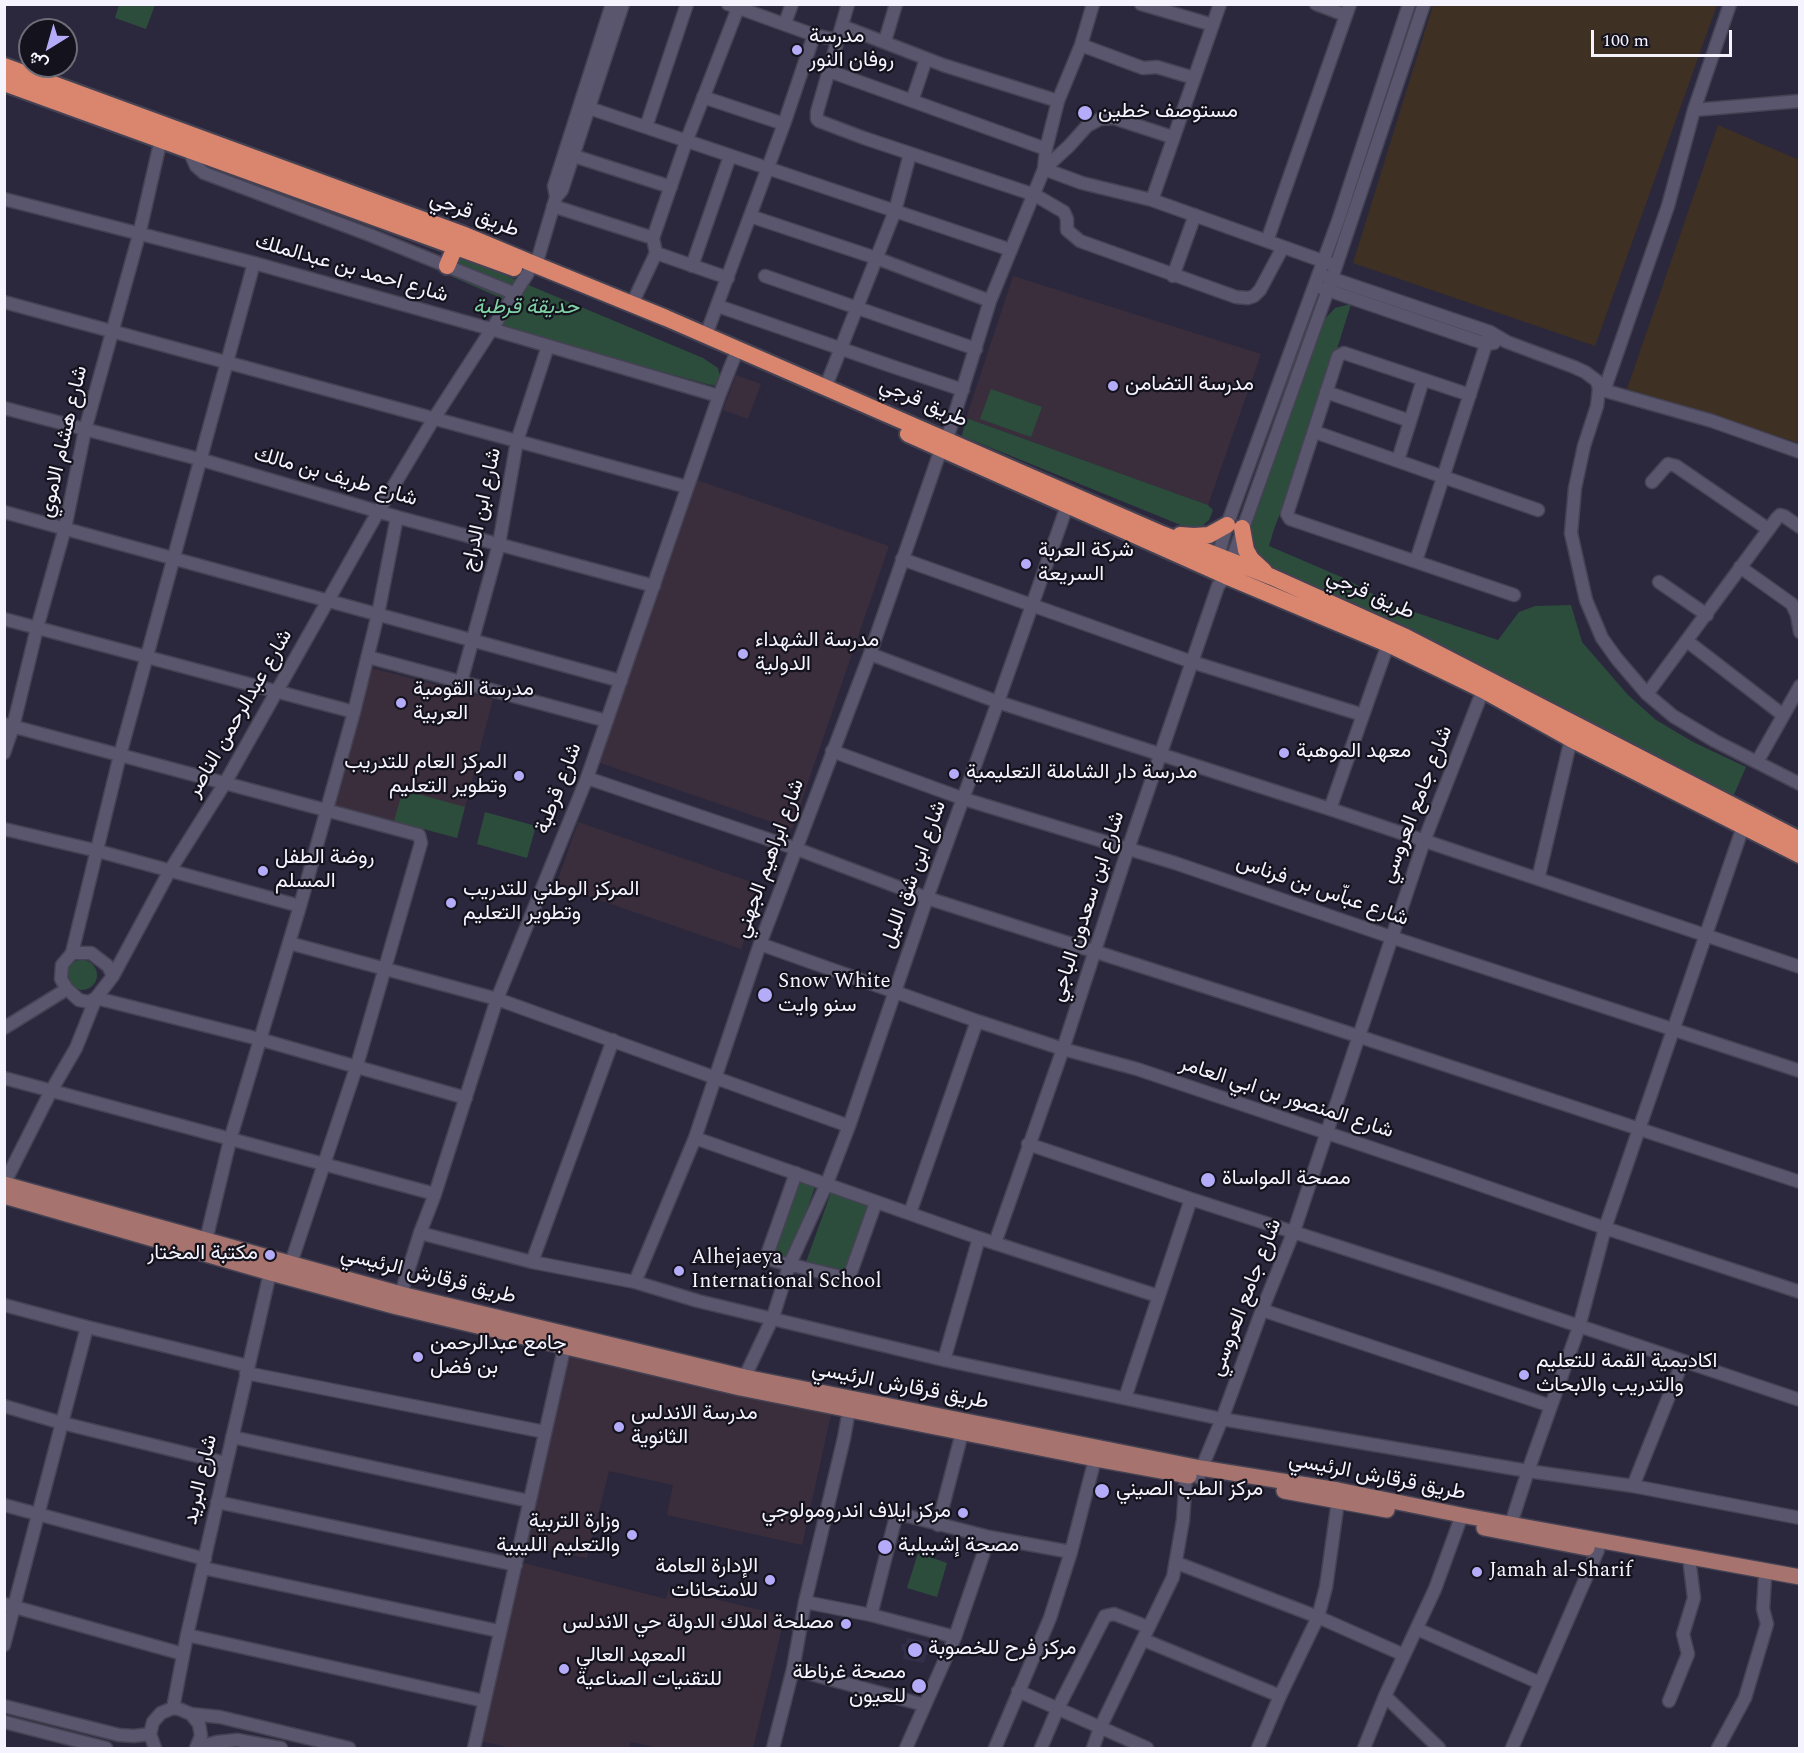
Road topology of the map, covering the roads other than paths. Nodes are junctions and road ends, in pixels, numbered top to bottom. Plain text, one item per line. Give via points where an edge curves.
1 (612, 4) edge
2 (623, 4) edge
3 (687, 4) edge
4 (792, 4) edge
5 (848, 4) edge
6 (896, 4) edge
7 (1093, 4) edge
8 (1141, 4) edge
9 (1220, 4) edge
10 (1316, 4) edge
11 (1409, 4) edge
12 (1424, 4) edge
13 (1730, 4) edge
14 (733, 6) edge
15 (1348, 10) edge
16 (785, 23) junction
17 (1212, 25) junction
18 (842, 26) junction
19 (814, 35) junction
20 (838, 40) junction
21 (885, 41) junction
22 (1081, 45) junction
23 (4, 59) edge
24 (926, 59) junction
25 (18, 70) edge
26 (829, 71) junction
27 (37, 78) edge
28 (1194, 78) junction
29 (4, 83) edge
30 (702, 97) junction
31 (912, 101) junction
32 (1058, 101) junction
33 (1800, 101) edge
34 (585, 106) junction
35 (1694, 110) junction
36 (784, 124) junction
37 (646, 127) junction
38 (1172, 138) junction
39 (161, 139) junction
40 (686, 142) junction
41 (188, 148) junction
42 (1046, 149) junction
43 (910, 154) junction
44 (574, 156) junction
45 (730, 156) junction
46 (767, 168) junction
47 (1044, 169) junction
48 (671, 187) junction
49 (1035, 195) junction
50 (4, 199) edge
51 (1152, 200) junction
52 (555, 201) junction
53 (895, 211) junction
54 (1195, 215) junction
55 (750, 216) junction
56 (139, 235) junction
57 (653, 238) junction
58 (1267, 241) junction
59 (456, 245) junction
60 (1283, 247) junction
61 (1011, 250) junction
62 (656, 253) junction
63 (876, 258) junction
64 (1323, 261) junction
65 (254, 263) junction
66 (447, 266) junction
67 (692, 266) junction
68 (532, 269) junction
69 (765, 276) dead end
70 (1173, 276) junction
71 (728, 278) junction
72 (1332, 278) junction
73 (1317, 280) junction
74 (516, 294) junction
75 (990, 301) junction
76 (4, 302) edge
77 (632, 304) junction
78 (718, 306) junction
79 (858, 308) junction
80 (492, 329) junction
81 (111, 331) junction
82 (706, 335) junction
83 (1488, 338) junction
84 (548, 346) junction
85 (840, 349) junction
86 (976, 349) junction
87 (734, 358) junction
88 (227, 362) junction
89 (1423, 380) junction
90 (826, 386) junction
91 (963, 390) junction
92 (1602, 390) junction
93 (1326, 392) junction
94 (1470, 395) junction
95 (718, 396) junction
96 (4, 408) edge
97 (433, 420) junction
98 (1410, 421) junction
99 (85, 430) junction
100 (1315, 432) junction
101 (517, 441) junction
102 (944, 444) junction
103 (1800, 452) edge
104 (199, 459) junction
105 (1398, 460) junction
106 (1443, 478) junction
107 (1652, 482) dead end
108 (687, 487) junction
109 (1067, 506) junction
110 (1538, 510) dead end
111 (4, 512) edge
112 (378, 512) junction
113 (397, 517) junction
114 (1235, 526) junction
115 (1800, 527) edge
116 (65, 528) junction
117 (1768, 530) junction
118 (1162, 534) junction
119 (499, 544) junction
120 (173, 557) junction
121 (902, 559) junction
122 (1416, 561) junction
123 (1740, 567) junction
124 (1221, 569) junction
125 (1272, 577) junction
126 (1659, 582) dead end
127 (654, 586) junction
128 (1514, 596) dead end
129 (328, 600) junction
130 (1032, 606) junction
131 (378, 614) junction
132 (1707, 615) junction
133 (4, 619) edge
134 (38, 628) junction
135 (1800, 632) edge
136 (472, 640) junction
137 (1687, 641) junction
138 (1388, 644) junction
139 (870, 654) junction
140 (147, 657) junction
141 (368, 657) junction
142 (1192, 662) junction
143 (621, 681) junction
144 (461, 682) junction
145 (1483, 690) junction
146 (1799, 690) edge
147 (276, 693) junction
148 (1647, 694) junction
149 (998, 702) junction
150 (354, 712) junction
151 (1363, 715) junction
152 (1783, 715) junction
153 (607, 721) junction
154 (9, 725) edge
155 (1571, 739) junction
156 (832, 751) junction
157 (4, 753) edge
158 (120, 755) junction
159 (1161, 756) junction
160 (1757, 762) junction
161 (587, 778) junction
162 (225, 783) junction
163 (1800, 784) edge
164 (964, 799) junction
165 (1330, 809) junction
166 (326, 810) junction
167 (1746, 820) junction
168 (4, 828) edge
169 (1800, 840) edge
170 (1424, 841) junction
171 (797, 849) junction
172 (1128, 849) junction
173 (98, 851) junction
174 (1800, 855) edge
175 (169, 872) junction
176 (1538, 879) junction
177 (927, 898) junction
178 (300, 906) junction
179 (1706, 934) junction
180 (1391, 937) junction
181 (289, 944) junction
182 (760, 944) junction
183 (1094, 950) junction
184 (72, 954) junction
185 (1800, 967) edge
186 (385, 969) junction
187 (113, 976) junction
188 (67, 989) junction
189 (894, 993) junction
190 (96, 998) junction
191 (497, 999) junction
192 (977, 1021) junction
193 (4, 1028) edge
194 (1675, 1029) junction
195 (1359, 1036) junction
196 (259, 1039) junction
197 (614, 1040) junction
198 (1063, 1049) junction
199 (357, 1065) junction
200 (1800, 1071) edge
201 (716, 1077) junction
202 (4, 1078) edge
203 (51, 1091) junction
204 (466, 1098) junction
205 (849, 1126) junction
206 (1639, 1128) junction
207 (1328, 1133) junction
208 (695, 1138) junction
209 (230, 1140) junction
210 (1028, 1144) junction
211 (324, 1164) junction
212 (796, 1173) junction
213 (1800, 1182) edge
214 (827, 1183) junction
215 (4, 1184) edge
216 (435, 1194) junction
217 (4, 1196) edge
218 (1191, 1199) junction
219 (876, 1202) junction
220 (910, 1213) junction
221 (1605, 1228) junction
222 (1294, 1232) junction
223 (420, 1233) junction
224 (979, 1238) junction
225 (206, 1240) junction
226 (995, 1243) junction
227 (532, 1262) junction
228 (291, 1263) junction
229 (789, 1266) junction
230 (272, 1267) junction
231 (635, 1282) junction
232 (1800, 1292) edge
233 (1158, 1296) junction
234 (399, 1300) junction
235 (4, 1305) edge
236 (1262, 1310) junction
237 (773, 1317) junction
238 (87, 1327) junction
239 (1579, 1327) junction
240 (565, 1345) junction
241 (944, 1360) junction
242 (1683, 1361) junction
243 (247, 1369) junction
244 (742, 1382) junction
245 (1125, 1398) junction
246 (1800, 1400) edge
247 (4, 1406) edge
248 (1551, 1406) junction
249 (849, 1410) junction
250 (1222, 1419) junction
251 (62, 1423) junction
252 (545, 1432) junction
253 (962, 1433) junction
254 (232, 1437) junction
255 (1095, 1459) junction
256 (226, 1463) junction
257 (1528, 1471) junction
258 (1195, 1473) junction
259 (1633, 1486) junction
260 (530, 1501) junction
261 (1338, 1501) junction
262 (217, 1502) junction
263 (4, 1505) edge
264 (40, 1516) junction
265 (1800, 1518) edge
266 (1459, 1522) junction
267 (938, 1525) junction
268 (1509, 1529) junction
269 (989, 1537) junction
270 (1598, 1550) junction
271 (1071, 1552) junction
272 (1177, 1563) junction
273 (204, 1564) junction
274 (516, 1565) junction
275 (1690, 1566) junction
276 (1765, 1577) junction
277 (1800, 1577) edge
278 (1800, 1584) edge
279 (805, 1602) junction
280 (10, 1605) edge
281 (870, 1615) junction
282 (1318, 1617) junction
283 (1148, 1627) junction
284 (1418, 1629) junction
285 (499, 1631) junction
286 (187, 1635) junction
287 (955, 1637) junction
288 (1144, 1640) junction
289 (4, 1645) edge
290 (183, 1654) junction
291 (1404, 1655) junction
292 (793, 1669) junction
293 (1540, 1683) junction
294 (1018, 1691) junction
295 (1280, 1696) junction
296 (1385, 1696) junction
297 (484, 1701) junction
298 (1669, 1701) dead end
299 (4, 1706) edge
300 (924, 1706) junction
301 (173, 1708) junction
302 (1058, 1708) junction
303 (191, 1714) junction
304 (4, 1722) edge
305 (1100, 1728) junction
306 (150, 1734) junction
307 (196, 1748) edge
308 (909, 1748) edge
309 (106, 1749) edge
310 (155, 1749) edge
311 (281, 1749) edge
312 (349, 1749) edge
313 (474, 1749) edge
314 (773, 1749) edge
315 (995, 1749) edge
316 (1041, 1749) edge
317 (1093, 1749) edge
318 (1147, 1749) edge
319 (1258, 1749) edge
320 (1364, 1749) edge
321 (1439, 1749) edge
322 (1512, 1749) edge
323 (1718, 1749) edge

1 - 34 street
2 - 34 street
3 - 37 street
4 - 16 street
5 - 18 street
6 - 21 street
7 - 22 street
8 - 17 street
9 - 17 street
10 - 15 street
11 - 64 street
12 - 72 street
13 - 35 street
14 - 16 street
14 - 30 street
15 - 58 street
16 - 19 street
17 - 28 street
18 - 20 street
18 - 21 street
19 - 20 street
19 - 36 street
20 - 26 street
21 - 24 street
22 - 28 street via 1143,68 1157,67
22 - 32 street
23 - 25 highway
24 - 31 street
24 - 32 street
26 - 31 street
26 - 43 street via 817,119
27 - 68 highway, طريق قرجي via 462,234
28 - 38 street
29 - 39 highway, طريق قرجي
30 - 36 street
30 - 40 street
31 - 42 street
32 - 42 street
33 - 35 street
34 - 37 street
34 - 44 street
34 - 52 street via 554,186
35 - 92 street via 1668,206
36 - 46 street
37 - 40 street
38 - 47 street via 1114,118 1100,119 1087,126
38 - 51 street
39 - 41 highway, طريق قرجي
39 - 56 street, شارع هشام الاموي
40 - 45 street
40 - 48 street
41 - 59 highway, طريق قرجي
41 - 66 street via 196,166 204,172
42 - 47 street
43 - 49 street
43 - 53 street
44 - 48 street
44 - 52 street
45 - 46 street
45 - 67 street
46 - 53 street
46 - 55 street
47 - 49 street, شارع ابراهيم الجهني
47 - 51 street
48 - 57 street
49 - 61 street, شارع ابراهيم الجهني
49 - 70 street via 1064,212 1067,230 1080,241
50 - 56 street, شارع احمد بن عبدالملك
51 - 54 street
52 - 57 street
52 - 68 street, شارع عبدالرحمن الناصر
53 - 61 street
53 - 63 street
54 - 58 street
54 - 70 street
55 - 63 street
55 - 71 street
56 - 65 street, شارع احمد بن عبدالملك
56 - 81 street, شارع هشام الاموي
57 - 62 street
58 - 60 street
59 - 66 highway
59 - 68 highway, طريق قرجي
60 - 64 street
60 - 70 street via 1263,285 1248,298
61 - 75 street, شارع ابراهيم الجهني
62 - 67 street
62 - 77 street
63 - 75 street
63 - 79 street
64 - 72 street
64 - 73 street
65 - 80 street, شارع احمد بن عبدالملك
65 - 88 street
66 - 74 street
67 - 71 street
68 - 74 street, شارع عبدالرحمن الناصر
68 - 77 highway, طريق قرجي
68 - 87 highway, طريق قرجي
69 - 79 street
71 - 78 street
72 - 73 street
72 - 83 street
72 - 114 street
73 - 114 street
74 - 80 street, شارع عبدالرحمن الناصر
75 - 86 street, شارع ابراهيم الجهني
76 - 81 street
77 - 82 highway, طريق قرجي
78 - 82 street
78 - 85 street
79 - 85 street
79 - 86 street
80 - 84 street, شارع احمد بن عبدالملك
80 - 97 street, شارع عبدالرحمن الناصر
81 - 88 street
81 - 99 street, شارع هشام الاموي
82 - 90 highway, طريق قرجي
83 - 92 street via 1585,372
83 - 94 street
84 - 95 street, شارع احمد بن عبدالملك
84 - 101 street, شارع ابن الدراج
85 - 90 street
85 - 91 street
86 - 91 street, شارع ابراهيم الجهني
87 - 95 street, شارع قرطبة
87 - 102 highway, طريق قرجي
88 - 97 street
88 - 104 street
89 - 93 street via 1344,353 1338,356
89 - 94 street
89 - 98 street
90 - 102 highway, طريق قرجي
91 - 102 street, شارع ابراهيم الجهني
92 - 103 street via 1712,421
92 - 148 street via 1575,488 1572,533 1586,600 1602,638
93 - 98 street
93 - 100 street
94 - 106 street
95 - 108 street, شارع قرطبة
96 - 99 street, شارع طريف بن مالك
97 - 101 street
97 - 112 street, شارع عبدالرحمن الناصر
98 - 105 street
99 - 104 street, شارع طريف بن مالك
99 - 116 street, شارع هشام الاموي
100 - 105 street
100 - 122 street via 1287,514 1290,519
101 - 108 street
101 - 119 street, شارع ابن الدراج
102 - 109 highway, طريق قرجي
102 - 118 highway, طريق قرجي
102 - 121 street, شارع ابراهيم الجهني
104 - 112 street, شارع طريف بن مالك
104 - 120 street
105 - 106 street
106 - 110 street
106 - 122 street
107 - 117 street via 1668,464 1676,466
108 - 127 street, شارع قرطبة
109 - 124 highway, طريق قرجي
109 - 130 street, شارع ابن شق الليل
111 - 116 street
112 - 113 street, شارع طريف بن مالك
112 - 129 street, شارع عبدالرحمن الناصر
113 - 119 street, شارع طريف بن مالك
113 - 131 street
114 - 118 highway via 1202,536
114 - 124 street, شارع ابن سعدون الباجي
114 - 125 highway via 1251,559
115 - 117 street via 1780,515
116 - 120 street
116 - 134 street, شارع هشام الاموي
117 - 123 street
118 - 124 highway, طريق قرجي
119 - 127 street, شارع طريف بن مالك
119 - 136 street, شارع ابن الدراج
120 - 129 street
120 - 140 street
121 - 130 street
121 - 139 street, شارع ابراهيم الجهني
122 - 128 street
123 - 132 street
123 - 135 street via 1792,604
124 - 125 highway, طريق قرجي
124 - 138 highway, طريق قرجي
124 - 142 street, شارع ابن سعدون الباجي
125 - 167 highway, طريق قرجي via 1426,647
126 - 132 street
127 - 143 street, شارع قرطبة
129 - 131 street
129 - 147 street, شارع عبدالرحمن الناصر
130 - 142 street
130 - 149 street, شارع ابن شق الليل
131 - 136 street
131 - 141 street
132 - 137 street
133 - 134 street
134 - 140 street
134 - 154 street, شارع هشام الاموي
136 - 143 street
136 - 144 street, شارع ابن الدراج
137 - 148 street
137 - 152 street
138 - 145 highway, طريق قرجي
138 - 151 street
139 - 149 street
139 - 156 street, شارع ابراهيم الجهني
140 - 147 street
140 - 158 street
141 - 144 street
141 - 150 street
142 - 151 street
142 - 159 street, شارع ابن سعدون الباجي
143 - 153 street, شارع قرطبة
144 - 153 street
145 - 155 highway, طريق قرجي
145 - 170 street, شارع جامع العروسي
146 - 152 street
147 - 150 street
147 - 162 street, شارع عبدالرحمن الناصر
148 - 160 street via 1672,716
149 - 159 street
149 - 164 street, شارع ابن شق الليل
150 - 166 street
151 - 165 street
152 - 160 street
153 - 161 street, شارع قرطبة
154 - 157 street, شارع هشام الاموي
154 - 158 street
155 - 167 highway, طريق قرجي
155 - 176 street
156 - 164 street, شارع عباّس بن فرناس
156 - 171 street, شارع ابراهيم الجهني
158 - 162 street
158 - 173 street
159 - 165 street
159 - 172 street, شارع ابن سعدون الباجي
160 - 163 street
161 - 171 street
161 - 191 street, شارع قرطبة
162 - 166 street
162 - 175 street, شارع عبدالرحمن الناصر
164 - 172 street, شارع عباّس بن فرناس
164 - 177 street, شارع ابن شق الليل
165 - 170 street
166 - 178 street
166 - 186 street via 416,833 421,838
167 - 169 highway, طريق قرجي
167 - 174 highway, طريق قرجي
167 - 179 street
168 - 173 street
170 - 176 street
170 - 180 street, شارع جامع العروسي
171 - 177 street
171 - 182 street, شارع ابراهيم الجهني
172 - 180 street, شارع عباّس بن فرناس
172 - 183 street, شارع ابن سعدون الباجي
173 - 175 street
173 - 184 street
175 - 178 street
175 - 187 street, شارع عبدالرحمن الناصر
176 - 179 street
177 - 183 street
177 - 189 street, شارع ابن شق الليل
178 - 181 street
179 - 185 street
179 - 194 street
180 - 194 street, شارع عباّس بن فرناس
180 - 195 street, شارع جامع العروسي
181 - 186 street
181 - 196 street
182 - 189 street, شارع المنصور بن ابي العامر
182 - 201 street, شارع ابراهيم الجهني
183 - 195 street
183 - 198 street, شارع ابن سعدون الباجي
184 - 187 street via 91,953 108,966
184 - 188 street via 60,972
186 - 191 street
186 - 199 street
187 - 190 street, شارع عبدالرحمن الناصر
188 - 190 street via 79,1000 89,1002
188 - 193 street
189 - 192 street, شارع المنصور بن ابي العامر
189 - 205 street, شارع ابن شق الليل
190 - 196 street
190 - 203 street, شارع عبدالرحمن الناصر via 76,1048
191 - 197 street
191 - 204 street, شارع قرطبة
192 - 198 street, شارع المنصور بن ابي العامر
192 - 220 street
194 - 200 street, شارع عباّس بن فرناس
194 - 206 street
195 - 206 street
195 - 207 street, شارع جامع العروسي
196 - 199 street
196 - 209 street
197 - 201 street
197 - 227 street
198 - 207 street, شارع المنصور بن ابي العامر
198 - 210 street, شارع ابن سعدون الباجي
199 - 204 street
199 - 211 street
201 - 205 street
201 - 208 street, شارع ابراهيم الجهني
202 - 203 street
203 - 209 street
203 - 215 street, شارع عبدالرحمن الناصر
204 - 216 street, شارع قرطبة
205 - 214 street, شارع ابن شق الليل
206 - 213 street
206 - 221 street
207 - 221 street, شارع المنصور بن ابي العامر
207 - 222 street, شارع جامع العروسي
208 - 212 street
208 - 231 street, شارع ابراهيم الجهني
209 - 211 street
209 - 225 street
210 - 218 street
210 - 226 street, شارع ابن سعدون الباجي
211 - 216 street
211 - 228 street
212 - 214 street
212 - 229 street via 768,1252 775,1261
214 - 219 street
214 - 229 street, شارع ابن شق الليل
215 - 225 main road, طريق قرقارش الرئيسي
216 - 223 street, شارع قرطبة
217 - 230 main road, طريق قرقارش الرئيسي
218 - 222 street
218 - 233 street
219 - 220 street
219 - 229 street via 848,1277
220 - 224 street
221 - 232 street, شارع المنصور بن ابي العامر
221 - 239 street
222 - 236 street, شارع جامع العروسي
222 - 239 street
223 - 227 street
223 - 234 street, شارع قرطبة
224 - 226 street
224 - 241 street
225 - 230 main road, طريق قرقارش الرئيسي
226 - 233 street
227 - 231 street
228 - 230 main road, طريق قرقارش الرئيسي
228 - 234 main road, طريق قرقارش الرئيسي
229 - 237 street, شارع ابن شق الليل
230 - 234 main road, طريق قرقارش الرئيسي
230 - 243 street, شارع البريد
231 - 237 street
233 - 245 street
234 - 240 main road, طريق قرقارش الرئيسي
234 - 244 main road, طريق قرقارش الرئيسي
235 - 238 street
236 - 248 street
236 - 250 street, شارع جامع العروسي
237 - 241 street
237 - 244 street, شارع ابن شق الليل
238 - 243 street
238 - 251 street
239 - 242 street
239 - 248 street
240 - 244 main road, طريق قرقارش الرئيسي
240 - 252 street
241 - 245 street
242 - 246 street
242 - 259 street
243 - 252 street
243 - 254 street, شارع البريد
244 - 249 main road, طريق قرقارش الرئيسي
244 - 258 main road, طريق قرقارش الرئيسي
245 - 250 street
247 - 251 street
248 - 257 street
249 - 253 main road, طريق قرقارش الرئيسي
249 - 279 street
250 - 257 street
250 - 258 street, شارع جامع العروسي
251 - 256 street
251 - 264 street
252 - 260 street
253 - 255 main road, طريق قرقارش الرئيسي
253 - 267 street
254 - 256 street, شارع البريد
254 - 260 street
255 - 258 main road, طريق قرقارش الرئيسي
255 - 271 street
256 - 262 street, شارع البريد
257 - 259 street
257 - 268 street
258 - 261 main road, طريق قرقارش الرئيسي
258 - 268 main road, طريق قرقارش الرئيسي via 1338,1490
258 - 272 street, شارع جامع العروسي
259 - 265 street
260 - 274 street
261 - 266 main road, طريق قرقارش الرئيسي
261 - 282 street
262 - 273 street, شارع البريد
262 - 274 street
263 - 264 street
264 - 273 street
264 - 280 street
266 - 268 main road, طريق قرقارش الرئيسي
266 - 284 street
267 - 269 street
267 - 281 street via 908,1516 896,1518
268 - 270 main road, طريق قرقارش الرئيسي
268 - 277 main road, طريق قرقارش الرئيسي
269 - 271 street
269 - 287 street
270 - 275 main road, طريق قرقارش الرئيسي
270 - 293 street
271 - 294 street via 1050,1618
272 - 282 street
272 - 283 street, شارع جامع العروسي
273 - 285 street
273 - 286 street, شارع البريد
274 - 285 street
275 - 276 main road, طريق قرقارش الرئيسي
275 - 298 street via 1694,1598 1683,1634 1688,1654
276 - 278 main road, طريق قرقارش الرئيسي
276 - 323 street via 1762,1609 1767,1624 1745,1698
279 - 281 street
279 - 292 street
280 - 289 street
280 - 290 street
281 - 287 street
282 - 291 street
282 - 295 street
283 - 288 street, شارع جامع العروسي
283 - 302 street via 1114,1614 1105,1616
284 - 291 street
284 - 293 street
285 - 297 street
286 - 290 street, شارع البريد
286 - 297 street
287 - 300 street
288 - 295 street
288 - 305 street, شارع جامع العروسي
290 - 301 street, شارع البريد
291 - 296 street
292 - 300 street
292 - 314 street
293 - 322 street
294 - 302 street
294 - 315 street
295 - 319 street
296 - 320 street
296 - 321 street
297 - 313 street
299 - 306 street via 119,1735
300 - 308 street
301 - 303 street
301 - 306 street via 157,1717
302 - 305 street
302 - 316 street
303 - 307 street via 200,1730
303 - 312 street via 220,1717
304 - 309 street
305 - 317 street, شارع جامع العروسي
305 - 318 street
306 - 310 street
307 - 311 street via 237,1740

